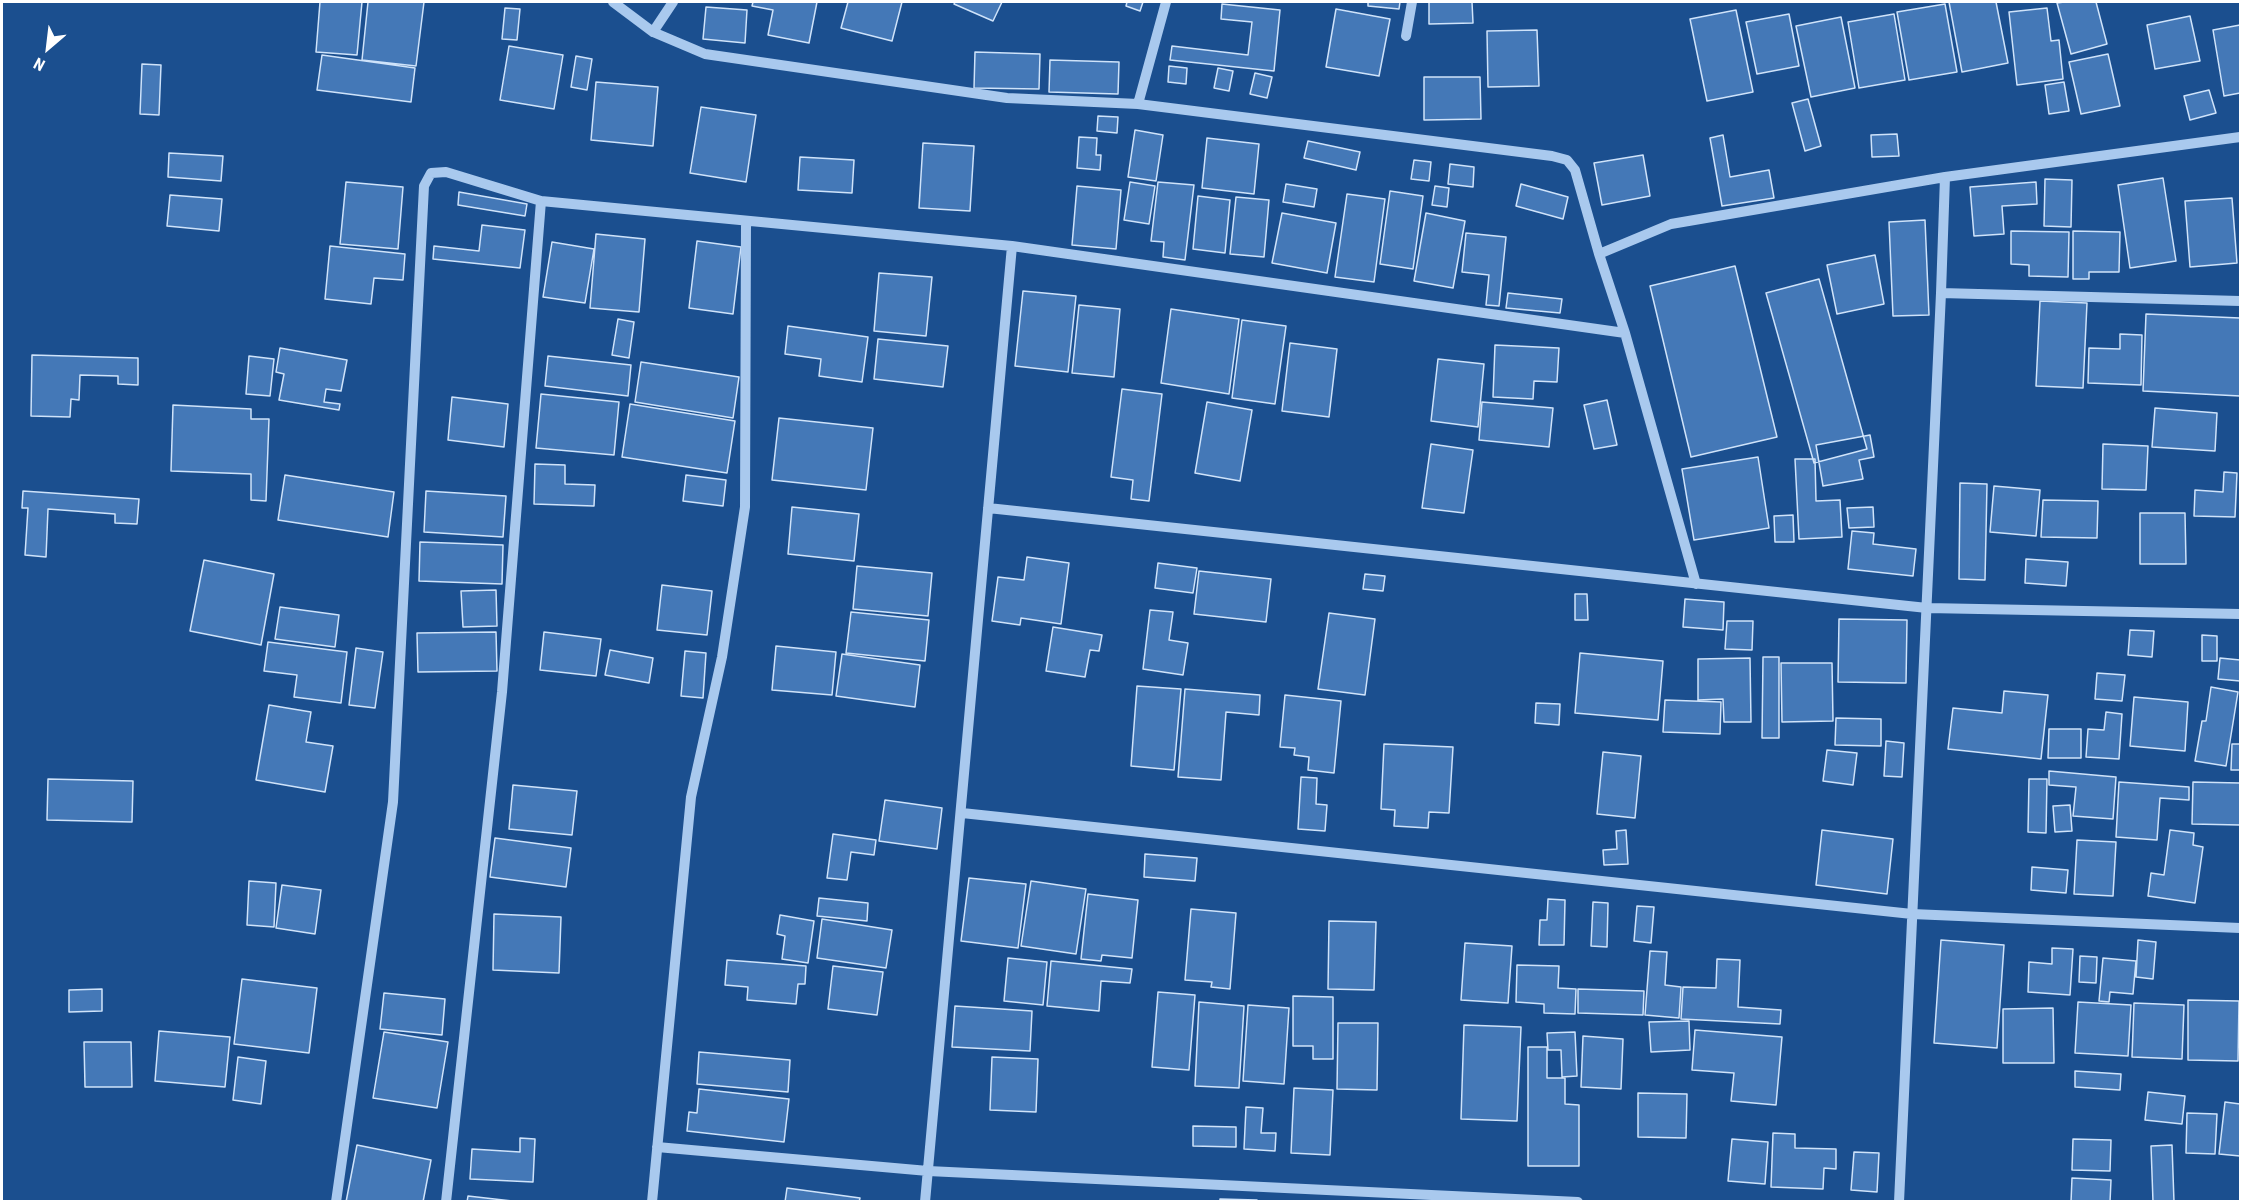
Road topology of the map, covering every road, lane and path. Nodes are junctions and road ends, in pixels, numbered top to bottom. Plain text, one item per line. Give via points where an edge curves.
1 (613, 2) edge
2 (673, 2) edge
3 (1166, 2) edge
4 (1412, 2) edge
5 (653, 32) junction
6 (1406, 36) dead end
7 (1137, 104) junction
8 (2241, 136) edge
9 (1945, 177) junction
10 (541, 201) junction
11 (746, 222) junction
12 (1012, 246) junction
13 (1599, 254) junction
14 (1941, 294) junction
15 (2241, 301) edge
16 (1625, 333) junction
17 (988, 508) junction
18 (1696, 584) junction
19 (1926, 608) junction
20 (2241, 614) edge
21 (962, 813) junction
22 (1912, 914) junction
23 (2241, 928) edge
24 (657, 1147) junction
25 (928, 1171) junction
26 (336, 1202) edge
27 (446, 1202) edge
28 (652, 1202) edge
29 (925, 1202) edge
30 (1578, 1202) edge
31 (1899, 1202) edge

1 - 5 street
2 - 5 street
3 - 7 street
4 - 6 street
5 - 7 street via 705,54 856,77 1007,98
7 - 13 street via 1567,160 1575,170
8 - 9 street
9 - 13 street via 1671,224
9 - 14 street
10 - 11 street
10 - 26 street via 446,172 431,173 424,186 393,802
10 - 27 street via 502,692
11 - 12 street
11 - 24 street via 745,507 722,657 691,797
12 - 16 street
12 - 17 street
13 - 16 street
14 - 15 street
14 - 19 street
16 - 18 street
17 - 18 street
17 - 21 street
18 - 19 street
19 - 20 street
19 - 22 street
21 - 22 street
21 - 25 street
22 - 23 street
22 - 31 street
24 - 25 street
24 - 28 street
25 - 29 street
25 - 30 street

